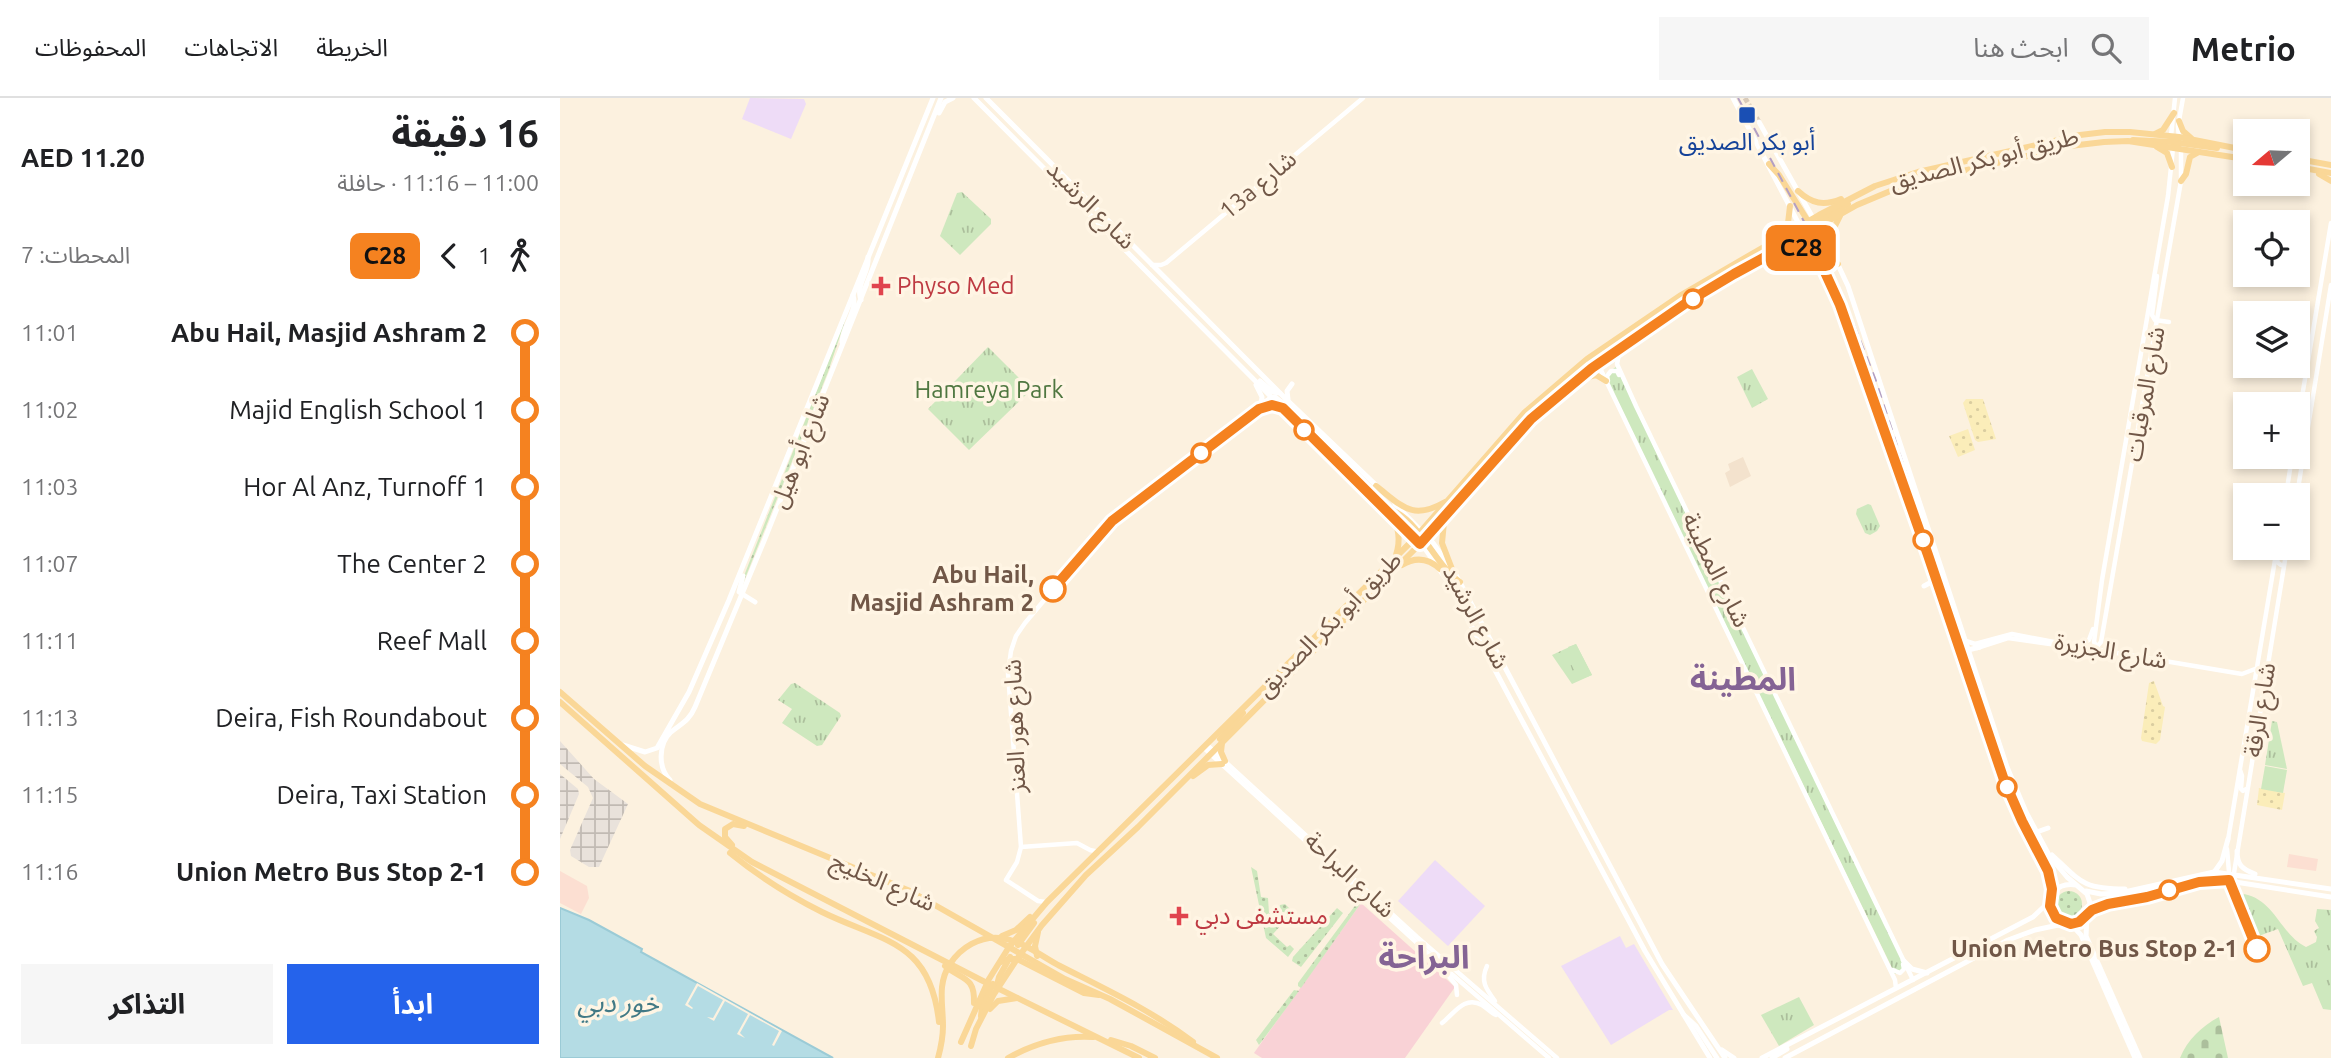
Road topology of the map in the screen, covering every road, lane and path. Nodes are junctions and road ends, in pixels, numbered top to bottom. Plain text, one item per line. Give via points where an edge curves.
1 (935, 98) edge
2 (953, 98) edge
3 (966, 98) edge
4 (974, 98) edge
5 (986, 98) edge
6 (1363, 98) edge
7 (1733, 98) edge
8 (2175, 98) edge
9 (2183, 98) edge
10 (986, 110) junction
11 (2174, 113) junction
12 (932, 120) junction
13 (2179, 121) junction
14 (1759, 122) tunnel mouth
15 (919, 132) junction
16 (2150, 134) junction
17 (910, 138) dead end
18 (2192, 139) junction
19 (2128, 141) junction
20 (2176, 142) junction
21 (2152, 144) junction
22 (2233, 147) edge
23 (2233, 149) edge
24 (2201, 152) junction
25 (2233, 157) edge
26 (2310, 161) edge
27 (1769, 164) junction
28 (2331, 164) edge
29 (2172, 167) junction
30 (2310, 170) edge
31 (2310, 171) edge
32 (2331, 173) edge
33 (2181, 181) junction
34 (2331, 181) edge
35 (1798, 191) junction
36 (1858, 195) junction
37 (2168, 197) junction
38 (1790, 206) junction
39 (1840, 214) junction
40 (2331, 223) edge
41 (1813, 224) junction
42 (2173, 227) junction
43 (1803, 230) junction
44 (1781, 236) junction
45 (1831, 250) junction
46 (1776, 251) junction
47 (1818, 257) junction
48 (1761, 259) junction
49 (1151, 264) junction
50 (1838, 264) junction
51 (2156, 264) junction
52 (1724, 270) junction
53 (2331, 285) edge
54 (1704, 291) junction
55 (859, 296) junction
56 (2157, 321) junction
57 (2169, 322) dead end
58 (1609, 343) junction
59 (843, 345) junction
60 (1620, 348) junction
61 (1228, 355) junction
62 (1598, 364) junction
63 (1253, 379) junction
64 (1606, 381) junction
65 (1573, 383) junction
66 (1292, 384) dead end
67 (2303, 392) edge
68 (1613, 395) junction
69 (1275, 396) junction
70 (1636, 406) junction
71 (1283, 408) junction
72 (1259, 409) junction
73 (1300, 412) junction
74 (1332, 445) junction
75 (2299, 483) edge
76 (1376, 486) junction
77 (1449, 499) junction
78 (1385, 508) junction
79 (1391, 514) junction
80 (1446, 517) junction
81 (1418, 534) junction
82 (1424, 540) junction
83 (1396, 557) junction
84 (746, 560) junction
85 (2275, 560) edge
86 (2277, 560) edge
87 (2285, 560) edge
88 (2284, 565) junction
89 (1440, 569) junction
90 (1452, 569) junction
91 (1394, 570) junction
92 (1936, 578) junction
93 (2102, 580) junction
94 (1460, 582) junction
95 (1924, 586) dead end
96 (742, 596) junction
97 (2267, 597) junction
98 (755, 602) dead end
99 (1947, 611) junction
100 (2106, 615) junction
101 (1958, 618) junction
102 (2097, 618) junction
103 (2105, 622) junction
104 (2273, 624) junction
105 (1473, 627) junction
106 (1966, 641) junction
107 (1980, 646) junction
108 (2080, 646) junction
109 (1968, 650) junction
110 (2099, 651) junction
111 (2112, 652) junction
112 (1971, 657) junction
113 (2256, 667) junction
114 (1505, 670) junction
115 (2253, 684) junction
116 (560, 692) edge
117 (690, 692) junction
118 (560, 702) edge
119 (695, 707) junction
120 (614, 740) junction
121 (1223, 741) junction
122 (1211, 750) junction
123 (1224, 762) junction
124 (2239, 770) junction
125 (1182, 782) junction
126 (2246, 789) junction
127 (679, 790) junction
128 (1254, 793) junction
129 (1169, 795) junction
130 (1255, 800) dead end
131 (2014, 804) junction
132 (1137, 815) junction
133 (2048, 828) dead end
134 (2036, 833) junction
135 (711, 834) junction
136 (2228, 839) junction
137 (786, 840) junction
138 (1118, 845) junction
139 (1021, 847) junction
140 (1087, 849) junction
141 (2045, 850) junction
142 (2237, 850) junction
143 (1100, 852) junction
144 (1090, 861) junction
145 (2214, 872) junction
146 (2231, 873) junction
147 (2260, 878) junction
148 (788, 881) junction
149 (2232, 881) junction
150 (2076, 885) junction
151 (2139, 889) junction
152 (2331, 889) edge
153 (2084, 890) junction
154 (2331, 897) edge
155 (2051, 898) junction
156 (1047, 902) junction
157 (1036, 914) junction
158 (2088, 914) junction
159 (2069, 924) junction
160 (1042, 925) junction
161 (1634, 931) junction
162 (990, 936) junction
163 (1876, 939) junction
164 (1896, 946) junction
165 (1013, 955) junction
166 (1659, 958) junction
167 (1903, 960) junction
168 (944, 961) junction
169 (1440, 964) junction
170 (998, 965) junction
171 (1487, 966) dead end
172 (1008, 972) junction
173 (1927, 973) junction
174 (1065, 979) junction
175 (1913, 980) junction
176 (993, 982) junction
177 (1895, 989) junction
178 (1101, 995) junction
179 (1457, 995) dead end
180 (1018, 998) junction
181 (1890, 1001) junction
182 (974, 1008) junction
183 (1502, 1010) junction
184 (1682, 1013) junction
185 (1501, 1017) junction
186 (982, 1018) junction
187 (1442, 1023) dead end
188 (961, 1042) dead end
189 (971, 1046) dead end
190 (1717, 1046) junction
191 (1201, 1049) junction
192 (1772, 1055) edge
193 (938, 1057) edge
194 (1708, 1057) edge
195 (1008, 1058) edge
196 (1139, 1058) edge
197 (1155, 1058) edge
198 (1210, 1058) edge
199 (1217, 1058) edge
200 (1549, 1058) edge
201 (1558, 1058) edge
202 (1717, 1058) edge
203 (1725, 1058) edge
204 (1734, 1058) edge
205 (1756, 1058) edge
206 (1762, 1058) edge
207 (1785, 1058) edge
208 (2138, 1058) edge

1 - 12 main road
1 - 15 main road
2 - 12 main road
3 - 10 main road
4 - 10 main road, شارع الرشيد
5 - 49 main road, شارع الرشيد
6 - 49 street, 13a شارع via 1166,263
7 - 27 main road
8 - 11 street
9 - 13 street
10 - 61 main road, شارع الرشيد
11 - 16 main road via 2163,130
11 - 20 street
12 - 55 main road, شارع أبو هيل
13 - 18 main road
13 - 20 street
14 - 35 main road
15 - 17 main road
15 - 55 main road via 867,257
16 - 20 main road, طريق أبو بكر الصديق
16 - 36 main road, طريق أبو بكر الصديق via 2080,135 1918,172
18 - 20 main road, طريق أبو بكر الصديق
18 - 22 main road, طريق أبو بكر الصديق
19 - 20 main road
19 - 21 main road, طريق أبو بكر الصديق
19 - 39 main road, طريق أبو بكر الصديق via 2070,146 1920,181
20 - 21 main road, طريق أبو بكر الصديق
20 - 23 main road
20 - 24 main road, طريق أبو بكر الصديق
20 - 29 street, شارع المرقبات
20 - 33 street, شارع المرقبات
21 - 29 main road via 2167,153
24 - 25 main road, طريق أبو بكر الصديق
24 - 33 main road via 2190,157
26 - 28 main road
27 - 38 main road
27 - 41 main road
29 - 37 street, شارع المرقبات
30 - 32 main road
31 - 34 main road
33 - 42 street, شارع المرقبات
35 - 36 main road via 1821,204
35 - 41 main road
36 - 41 main road
37 - 42 street via 2176,197
37 - 51 street, شارع المرقبات
38 - 43 main road
38 - 44 main road
39 - 41 main road, طريق أبو بكر الصديق
39 - 45 main road
40 - 67 street
41 - 43 main road, طريق أبو بكر الصديق
41 - 43 main road, طريق أبو بكر الصديق
41 - 45 main road
41 - 50 main road
42 - 56 street, شارع المرقبات
43 - 44 main road, طريق أبو بكر الصديق
43 - 46 main road, طريق أبو بكر الصديق
43 - 47 main road
43 - 48 main road
44 - 52 main road, طريق أبو بكر الصديق
45 - 50 main road
46 - 47 main road via 1800,247
46 - 48 main road, طريق أبو بكر الصديق
47 - 92 main road via 1840,305
48 - 54 main road, طريق أبو بكر الصديق
49 - 69 main road, شارع الرشيد
50 - 101 main road
51 - 56 street via 2152,315
51 - 93 street, شارع المرقبات
52 - 54 main road
52 - 58 main road, طريق أبو بكر الصديق
53 - 75 street
54 - 60 main road, طريق أبو بكر الصديق
55 - 59 main road, شارع أبو هيل
55 - 59 main road
55 - 84 main road, شارع أبو هيل
56 - 57 street
56 - 100 street, شارع المرقبات
58 - 62 main road
58 - 77 main road, طريق أبو بكر الصديق via 1525,412
59 - 96 main road, شارع أبو هيل
60 - 62 main road, طريق أبو بكر الصديق
60 - 70 street, شارع المطينة via 1617,363
61 - 63 main road, شارع الرشيد
61 - 69 main road
62 - 64 street, شارع المطينة
62 - 65 main road, طريق أبو بكر الصديق
63 - 69 main road, شارع الرشيد
63 - 72 main road via 1262,397
64 - 65 main road via 1592,375
64 - 68 street, شارع المطينة
65 - 80 main road, طريق أبو بكر الصديق via 1524,426
66 - 73 main road via 1287,396
68 - 70 street via 1607,376 1613,370
68 - 163 street, شارع المطينة
69 - 71 main road, شارع الرشيد
69 - 72 main road
69 - 73 main road, شارع الرشيد
69 - 74 main road
70 - 164 street, شارع المطينة
71 - 72 main road
71 - 78 main road, شارع الرشيد
72 - 139 street, شارع هور العنز via 1104,529 1016,636 1008,673
73 - 74 main road, شارع الرشيد
74 - 76 main road, شارع الرشيد
76 - 77 main road via 1414,512
76 - 81 main road, شارع الرشيد
77 - 81 main road, طريق أبو بكر الصديق
78 - 79 main road, شارع الرشيد
78 - 81 main road via 1396,512
79 - 81 main road, شارع الرشيد
79 - 83 main road via 1399,531
80 - 82 main road, طريق أبو بكر الصديق
80 - 90 main road via 1442,543
81 - 82 main road
81 - 83 main road, طريق أبو بكر الصديق
82 - 89 main road, شارع الرشيد
82 - 90 main road, شارع الرشيد
82 - 91 main road, طريق أبو بكر الصديق
82 - 94 main road
83 - 122 main road, طريق أبو بكر الصديق via 1244,708
84 - 96 main road via 738,590
84 - 117 main road, شارع أبو هيل
85 - 97 street, شارع الرقة
86 - 88 street
87 - 88 street, شارع الرقة
88 - 104 street, شارع الرقة
89 - 91 main road via 1416,559
89 - 105 main road, شارع الرشيد
90 - 94 main road, شارع الرشيد
91 - 121 main road, طريق أبو بكر الصديق
92 - 95 main road
92 - 99 main road
92 - 101 main road via 1941,579
93 - 100 street via 2099,632
93 - 102 street, شارع المرقبات
94 - 114 main road, شارع الرشيد
96 - 98 main road
96 - 119 main road, شارع أبو هيل
97 - 104 street via 2275,598
97 - 113 street, شارع الرقة
99 - 109 main road
99 - 131 main road
100 - 103 street, شارع المرقبات
101 - 106 main road
102 - 108 street via 2089,640
102 - 110 street, شارع المرقبات via 2094,642
103 - 110 street, شارع المرقبات
103 - 111 street via 2104,642
104 - 126 street, شارع الرقة
105 - 114 main road via 1481,631
105 - 161 main road, شارع الرشيد
106 - 108 street, شارع الجزيرة via 1975,644 2012,634
106 - 109 main road
107 - 109 main road
107 - 110 street, شارع الجزيرة via 2012,638
107 - 112 street
108 - 110 street, شارع الجزيرة
109 - 112 main road
110 - 111 street, شارع الجزيرة
110 - 115 street, شارع الجزيرة via 2244,676
111 - 113 street, شارع الجزيرة via 2242,674
112 - 134 main road via 2007,767
113 - 115 street, شارع الرقة
114 - 166 main road, شارع الرشيد
115 - 124 street, شارع الرقة
116 - 120 main road, شارع الخليج
117 - 119 main road via 682,717
117 - 120 main road, شارع أبو هيل via 655,750 639,751
118 - 135 main road, شارع الخليج
119 - 127 main road, شارع أبو هيل via 663,748 662,770
120 - 127 main road, شارع الخليج
121 - 122 main road, طريق أبو بكر الصديق
121 - 123 main road
122 - 123 street, شارع البراحة
122 - 125 main road, طريق أبو بكر الصديق
122 - 129 main road
122 - 132 main road, طريق أبو بكر الصديق
123 - 125 main road via 1208,765
123 - 128 street, شارع البراحة
123 - 183 street, شارع البراحة
124 - 126 street via 2241,789
124 - 136 street, شارع الرقة
125 - 129 main road, طريق أبو بكر الصديق
126 - 142 street, شارع الرقة
127 - 137 main road, شارع الخليج via 716,812
128 - 130 street
128 - 169 street, شارع البراحة
129 - 138 main road, طريق أبو بكر الصديق
131 - 134 main road
131 - 155 main road via 2048,871
132 - 138 main road via 1139,821
132 - 143 main road, طريق أبو بكر الصديق
133 - 134 main road
134 - 141 main road
135 - 148 main road, شارع الخليج
135 - 193 main road via 739,860 789,893 827,915 896,944 915,960 934,992
136 - 145 main road
136 - 146 street, شارع الرقة
137 - 148 main road via 737,824 729,825 724,833 731,844
137 - 162 main road, شارع الخليج via 904,888
138 - 160 main road, طريق أبو بكر الصديق
139 - 140 street via 1079,843
139 - 156 street, شارع هور العنز via 1006,880
140 - 143 street
140 - 144 street
141 - 150 main road
141 - 151 main road via 2088,885
142 - 146 street, شارع الرقة
142 - 147 main road via 2241,867
143 - 144 main road, طريق أبو بكر الصديق
144 - 156 main road, طريق أبو بكر الصديق
145 - 146 main road
145 - 151 main road
146 - 147 main road
146 - 149 main road
147 - 152 main road
148 - 168 main road, شارع الخليج
149 - 154 main road
149 - 158 main road via 2191,884 2108,904
150 - 153 main road
150 - 155 main road via 2063,886
151 - 153 main road via 2108,894
153 - 158 main road via 2089,898
155 - 159 main road via 2052,913
155 - 173 main road via 2033,918
156 - 157 main road, طريق أبو بكر الصديق
157 - 162 main road via 1013,933
157 - 165 main road, طريق أبو بكر الصديق
158 - 159 main road
158 - 208 main road via 2086,936
159 - 181 main road via 2008,940
159 - 208 main road via 2081,935
160 - 165 main road, طريق أبو بكر الصديق
160 - 174 main road via 1036,954
161 - 166 main road via 1652,957
161 - 184 main road, شارع الرشيد
162 - 165 main road, شارع الخليج
163 - 164 street via 1897,973 1904,967
163 - 177 street, شارع المطينة via 1897,983
164 - 167 street, شارع المطينة
165 - 170 main road, طريق أبو بكر الصديق
165 - 170 main road
165 - 172 main road, طريق أبو بكر الصديق
165 - 174 main road, شارع الخليج
165 - 176 main road
165 - 178 main road via 1084,993
166 - 190 main road, شارع الرشيد
167 - 173 main road via 1912,969
167 - 175 street, شارع المطينة
168 - 176 main road, شارع الخليج
168 - 182 main road via 946,969 972,985
169 - 179 street via 1456,985
169 - 185 street, شارع البراحة
170 - 176 main road, طريق أبو بكر الصديق
171 - 183 street via 1485,986
172 - 176 main road, طريق أبو بكر الصديق
172 - 176 main road
173 - 175 main road
174 - 178 main road, شارع الخليج
175 - 177 main road
175 - 181 main road
176 - 180 main road, شارع الخليج
176 - 182 main road
176 - 186 main road
177 - 192 main road
178 - 191 main road, شارع الخليج
180 - 186 main road via 996,1002
180 - 196 main road, شارع الخليج
181 - 207 main road
182 - 188 main road
183 - 201 street, شارع البراحة
184 - 194 main road, شارع الرشيد
184 - 202 main road
185 - 187 street via 1470,1002
185 - 200 street, شارع البراحة
186 - 189 main road
190 - 203 main road, شارع الرشيد
190 - 204 main road
191 - 193 main road via 1135,1003 1008,939 984,939 966,947 951,962 943,980
191 - 198 main road
191 - 199 main road, شارع الخليج
192 - 205 main road
192 - 206 main road
195 - 197 main road via 1040,1043 1073,1037 1106,1039

